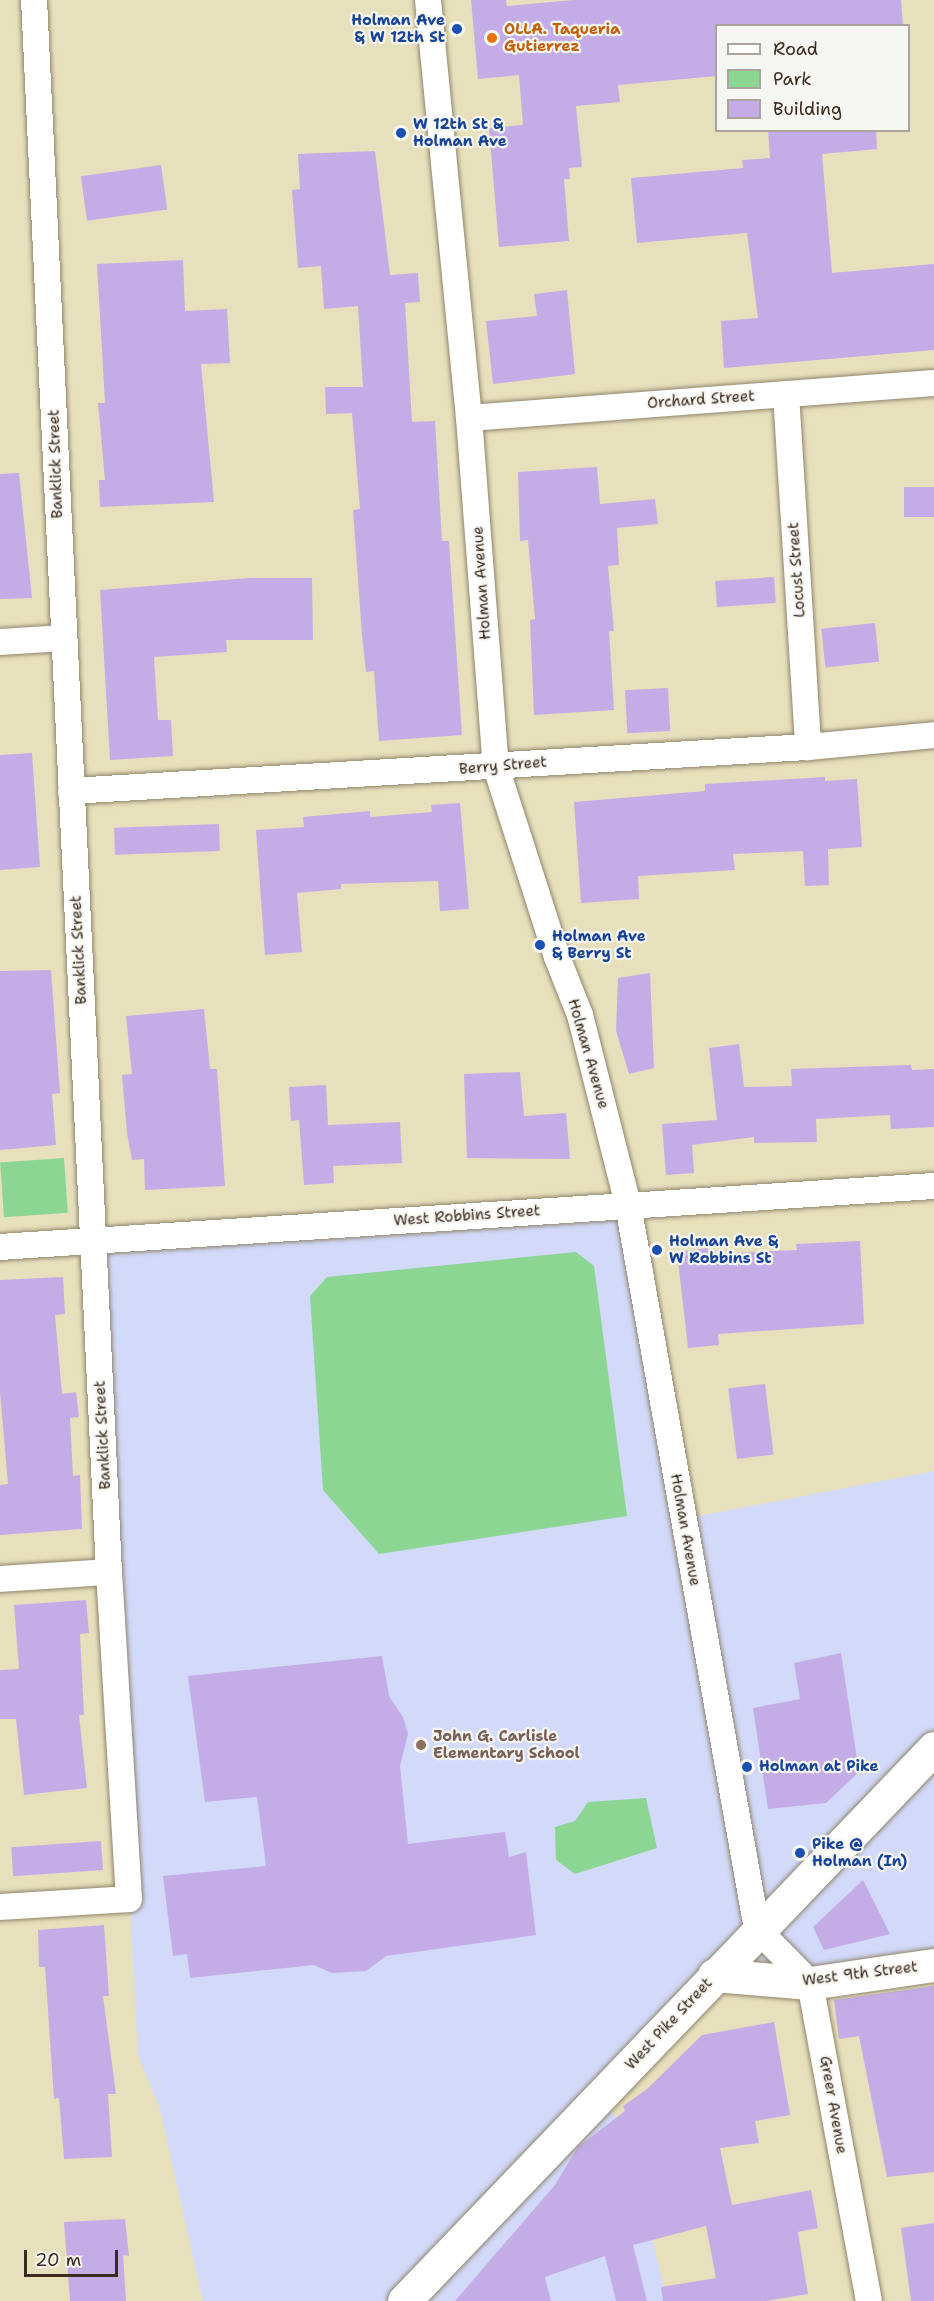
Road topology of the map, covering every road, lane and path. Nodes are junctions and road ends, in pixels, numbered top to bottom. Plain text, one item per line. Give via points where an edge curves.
1 (34, 0) edge
2 (428, 0) edge
3 (934, 383) edge
4 (786, 394) junction
5 (469, 418) junction
6 (63, 638) junction
7 (0, 642) edge
8 (934, 735) edge
9 (808, 747) junction
10 (496, 767) junction
11 (71, 791) junction
12 (934, 1186) edge
13 (628, 1205) junction
14 (94, 1240) junction
15 (0, 1247) edge
16 (109, 1572) junction
17 (0, 1579) edge
18 (934, 1748) edge
19 (0, 1907) edge
20 (757, 1929) junction
21 (934, 1965) edge
22 (714, 1975) junction
23 (810, 1983) junction
24 (404, 2301) edge
25 (869, 2301) edge

1 - 6 street, Banklick Street
2 - 5 street, Holman Avenue
3 - 4 street, Orchard Street
4 - 5 street, Orchard Street
4 - 9 street, Locust Street
5 - 10 street, Holman Avenue
6 - 7 street
6 - 11 street, Banklick Street
8 - 9 street, Berry Street
9 - 10 street, Berry Street
10 - 11 street, Berry Street
10 - 13 street, Holman Avenue via 557,957 580,1015
11 - 14 street, Banklick Street
12 - 13 street, West Robbins Street
13 - 14 street, West Robbins Street
13 - 20 street, Holman Avenue
14 - 15 street, West Robbins Street
14 - 16 street, Banklick Street
16 - 17 street
16 - 19 street, Banklick Street via 129,1899
18 - 20 main road, West Pike Street
20 - 22 main road, West Pike Street
20 - 23 street
21 - 23 main road, West 9th Street
22 - 23 main road, West 9th Street
22 - 24 main road, West Pike Street
23 - 25 street, Greer Avenue

